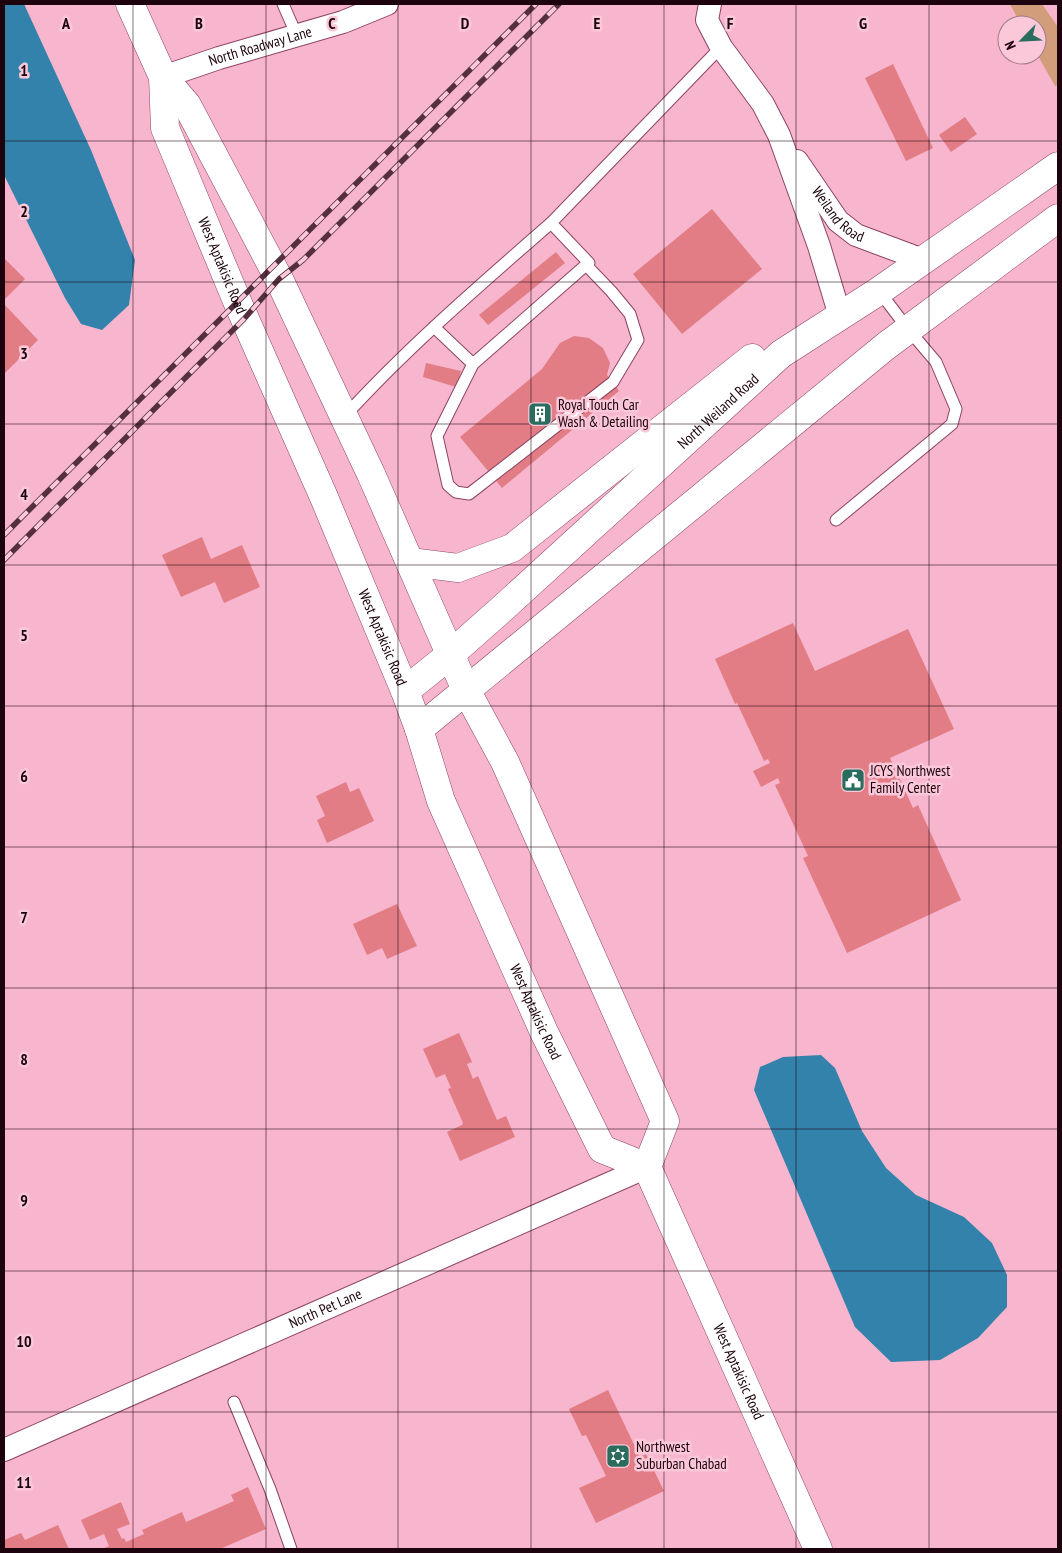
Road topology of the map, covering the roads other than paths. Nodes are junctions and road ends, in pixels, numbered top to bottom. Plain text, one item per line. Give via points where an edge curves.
1 (130, 4) edge
2 (283, 4) edge
3 (387, 4) edge
4 (710, 4) edge
5 (297, 36) junction
6 (721, 47) junction
7 (163, 77) junction
8 (779, 135) junction
9 (1058, 166) edge
10 (1058, 218) edge
11 (551, 223) junction
12 (923, 260) junction
13 (586, 265) junction
14 (879, 291) junction
15 (840, 316) junction
16 (434, 327) junction
17 (908, 329) junction
18 (473, 364) junction
19 (344, 417) junction
20 (836, 520) dead end
21 (410, 562) junction
22 (451, 654) junction
23 (466, 690) junction
24 (404, 691) junction
25 (419, 729) junction
26 (648, 1167) junction
27 (234, 1402) dead end
28 (4, 1450) edge
29 (291, 1549) edge
30 (818, 1549) edge

1 - 7 main road, West Aptakisic Road
2 - 5 lane
3 - 5 street, North Roadway Lane
4 - 6 street, Weiland Road via 707,20
5 - 7 street, North Roadway Lane
6 - 8 street, Weiland Road via 763,104
6 - 11 lane
7 - 19 main road, West Aptakisic Road via 192,114 273,266
7 - 24 main road, West Aptakisic Road via 165,128
8 - 12 street, Weiland Road via 838,221 856,236
8 - 15 street, Weiland Road
9 - 12 main road, North Weiland Road
10 - 17 main road
11 - 13 lane via 589,263
11 - 16 lane
12 - 14 main road, North Weiland Road
13 - 18 lane
13 - 18 lane via 630,314 638,340 613,382 469,494 456,492 448,484 437,436
14 - 15 main road, North Weiland Road
14 - 17 lane
15 - 21 main road via 783,333 512,548 458,568
15 - 22 main road, North Weiland Road via 781,354
16 - 18 lane
16 - 19 lane
17 - 20 lane via 936,362 956,409 952,424
17 - 23 main road
19 - 21 main road, West Aptakisic Road
21 - 22 main road, West Aptakisic Road
22 - 23 main road, West Aptakisic Road
22 - 24 main road, North Weiland Road
23 - 25 main road
23 - 26 main road, West Aptakisic Road via 505,762 665,1121
24 - 25 main road, West Aptakisic Road
25 - 26 main road, West Aptakisic Road via 441,801 544,1032 602,1149
26 - 28 street, North Pet Lane
26 - 30 main road, West Aptakisic Road
27 - 29 lane

